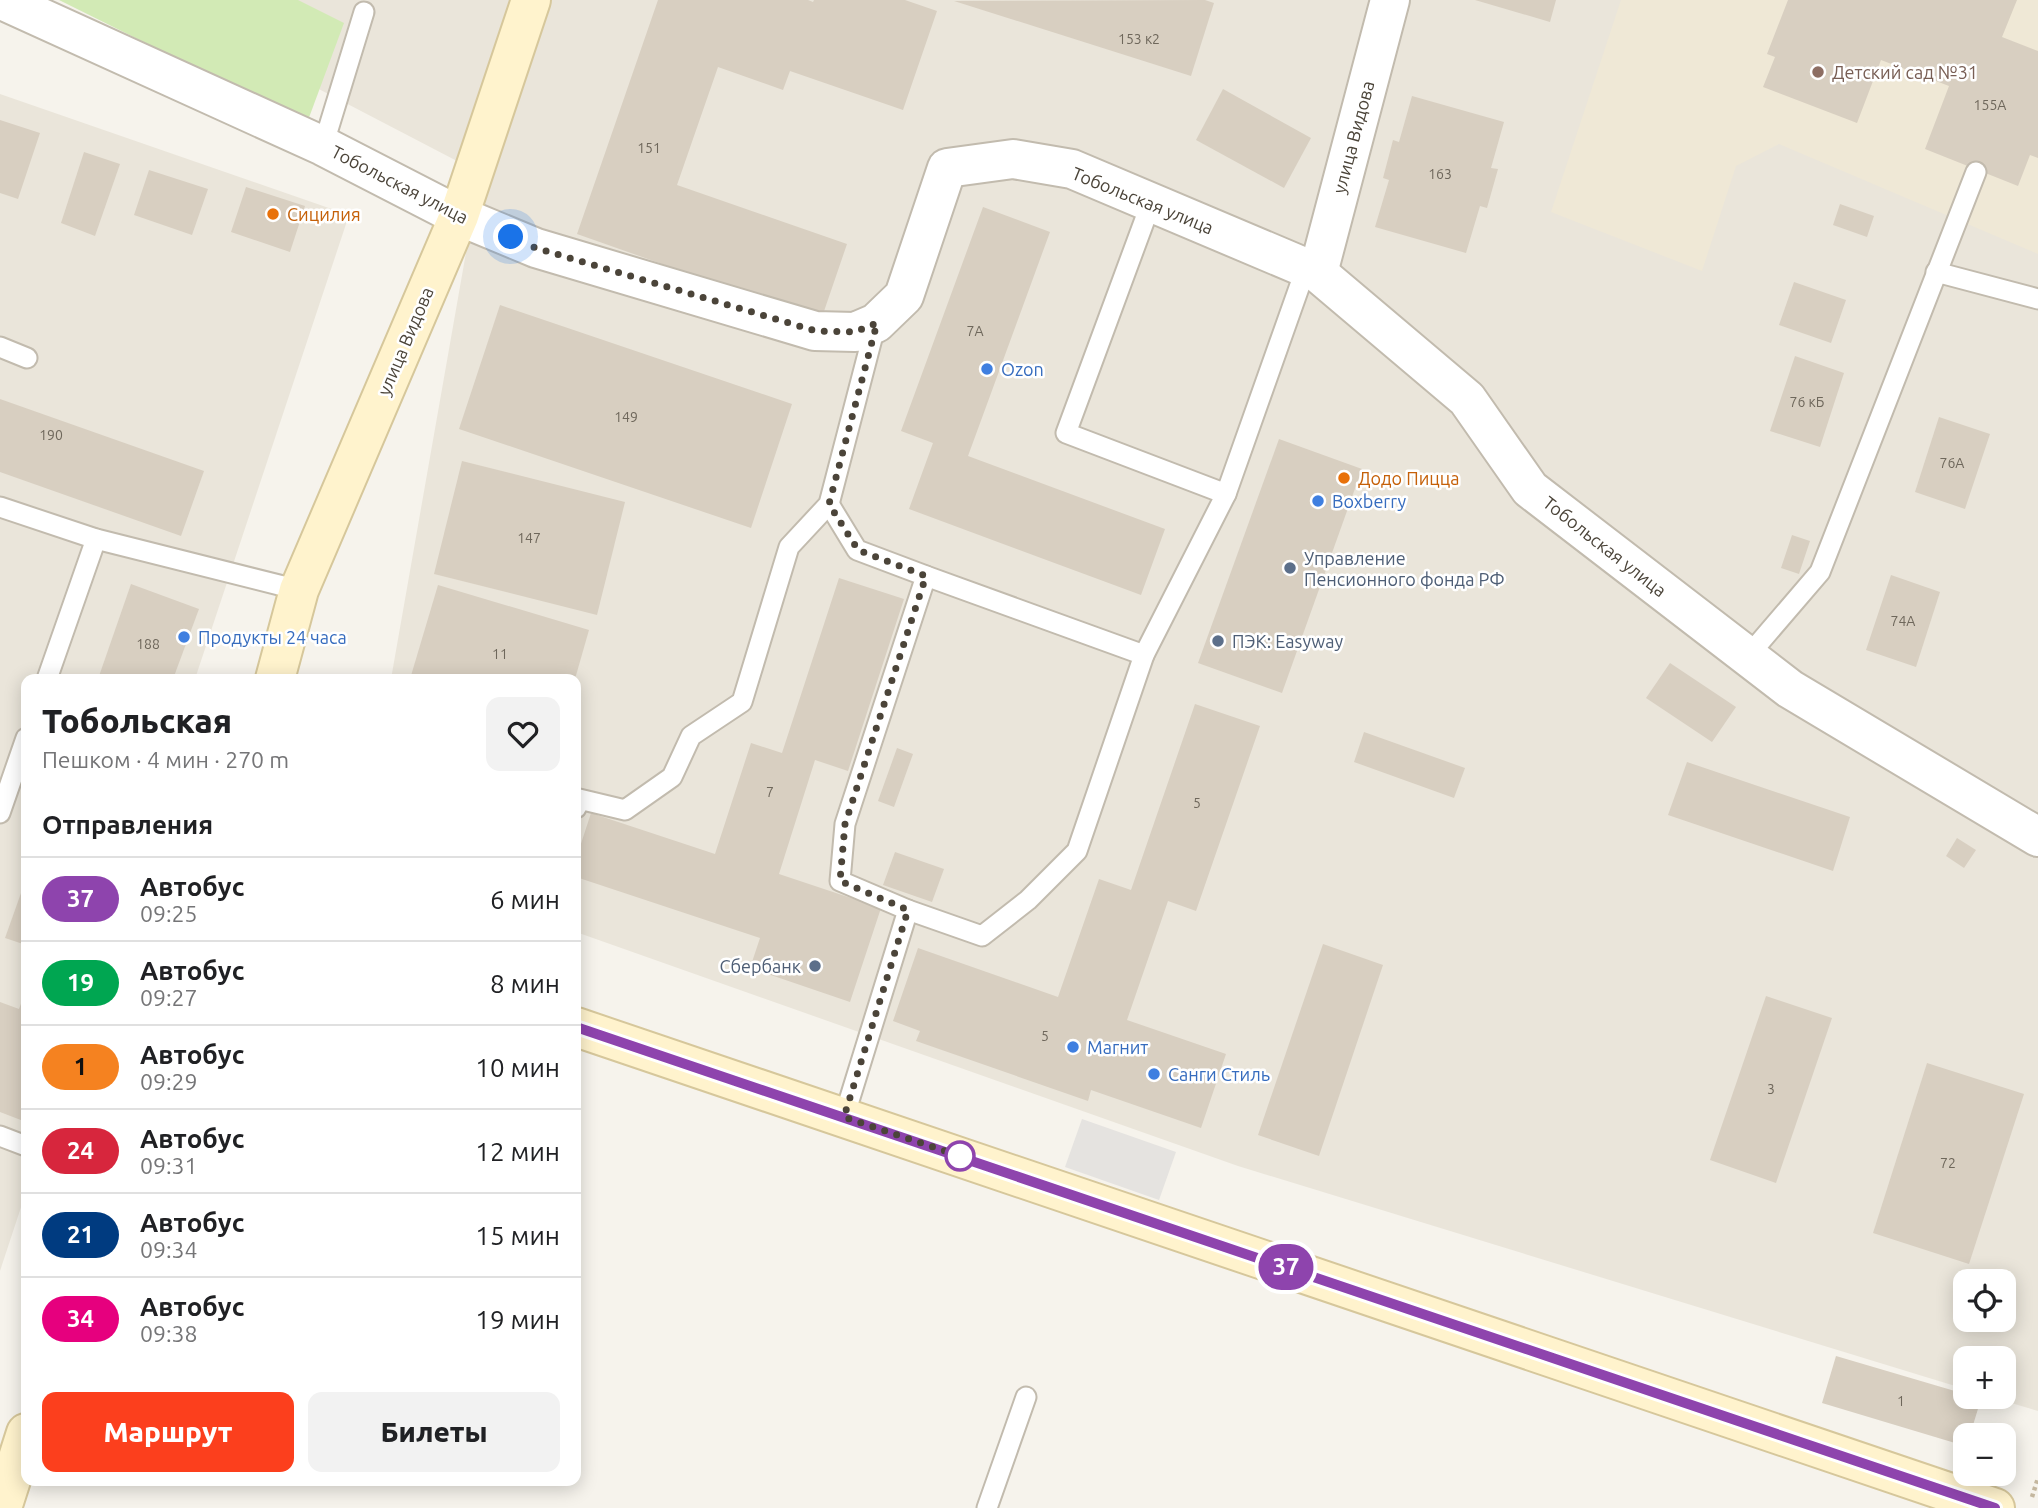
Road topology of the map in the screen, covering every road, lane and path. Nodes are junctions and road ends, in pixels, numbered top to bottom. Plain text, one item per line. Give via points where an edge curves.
1 (2, 0) edge
2 (531, 0) edge
3 (1390, 0) edge
4 (364, 12) dead end
5 (323, 146) junction
6 (1976, 172) dead end
7 (1151, 203) junction
8 (459, 216) junction
9 (1312, 271) junction
10 (1936, 272) junction
11 (2038, 299) edge
12 (877, 323) junction
13 (0, 348) edge
14 (27, 358) dead end
15 (1226, 494) junction
16 (829, 504) junction
17 (0, 507) edge
18 (96, 539) junction
19 (926, 576) junction
20 (299, 590) junction
21 (1144, 655) junction
22 (1748, 656) junction
23 (49, 674) edge
24 (276, 674) edge
25 (21, 752) edge
26 (581, 799) edge
27 (0, 813) edge
28 (2038, 837) edge
29 (908, 910) junction
30 (581, 1029) edge
31 (844, 1117) junction
32 (0, 1136) edge
33 (21, 1144) edge
34 (1026, 1397) dead end
35 (21, 1449) edge
36 (2038, 1478) edge
37 (2, 1508) edge
38 (987, 1508) edge
39 (1995, 1508) edge
40 (2028, 1508) edge

1 - 5 street, Тобольская улица
2 - 8 street, улица Видова
3 - 9 street, улица Видова
4 - 5 lane
5 - 8 street, Тобольская улица
6 - 10 lane
7 - 9 street, Тобольская улица
7 - 12 street, Тобольская улица via 1072,169 1013,159 947,168 904,296
7 - 15 lane via 1066,433
8 - 12 street, Тобольская улица via 536,248 816,331 855,332
8 - 20 street, улица Видова
9 - 15 lane
9 - 22 street, Тобольская улица via 1467,399 1530,489
10 - 11 lane
10 - 22 lane via 1820,572
12 - 16 lane
13 - 14 lane
15 - 21 lane
16 - 19 lane via 858,550
16 - 26 lane via 789,547 742,702 691,736 672,777 625,810
17 - 18 lane
18 - 20 lane
18 - 23 lane
19 - 21 lane
19 - 29 lane via 845,824 840,881
20 - 24 street, улица Видова
21 - 29 lane via 1077,851 1028,900 982,936
22 - 28 street, Тобольская улица via 1790,688
25 - 27 lane
29 - 31 lane
30 - 31 street
31 - 39 street
32 - 33 lane
34 - 38 lane
35 - 37 street
36 - 40 path

